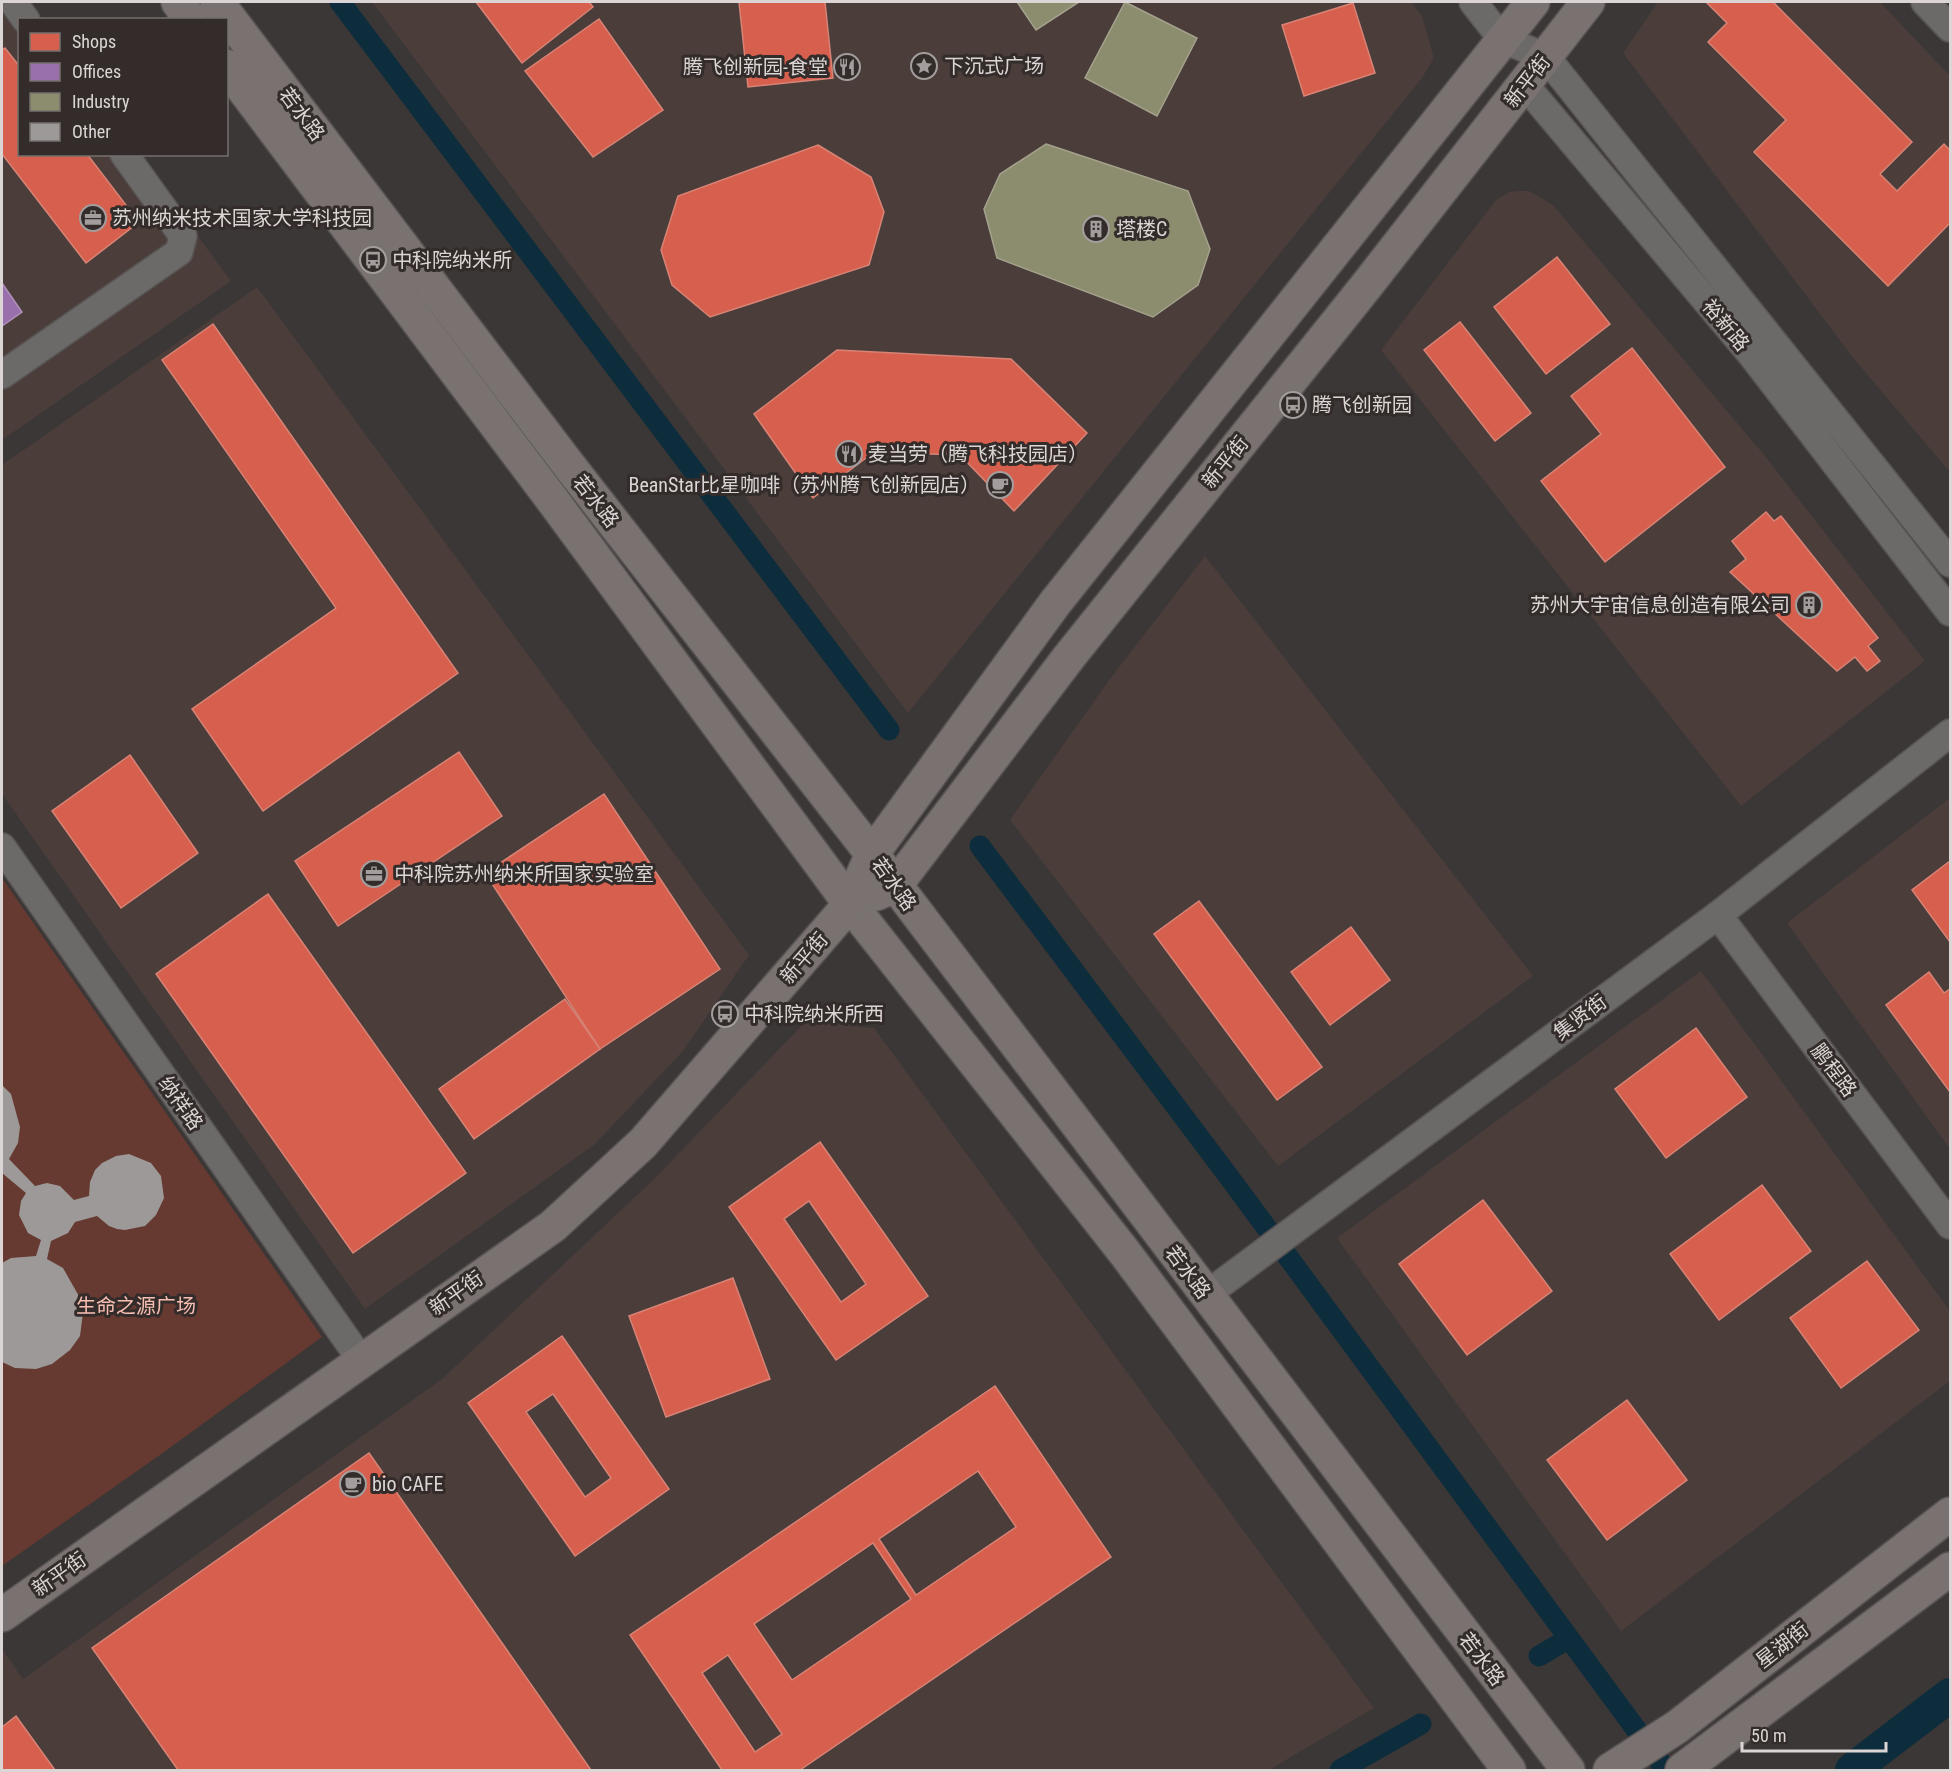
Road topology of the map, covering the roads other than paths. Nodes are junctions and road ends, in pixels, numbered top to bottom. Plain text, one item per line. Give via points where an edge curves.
1 (13, 2) edge
2 (178, 2) edge
3 (217, 2) edge
4 (1473, 2) edge
5 (1533, 2) edge
6 (1588, 2) edge
7 (1925, 2) edge
8 (25, 18) edge
9 (190, 18) edge
10 (1950, 28) edge
11 (1502, 39) junction
12 (1546, 57) junction
13 (228, 69) edge
14 (1524, 84) junction
15 (125, 156) edge
16 (2, 375) edge
17 (1950, 563) edge
18 (1950, 612) edge
19 (1950, 733) edge
20 (2, 847) edge
21 (872, 854) junction
22 (895, 886) junction
23 (850, 904) junction
24 (1718, 915) junction
25 (1950, 1225) edge
26 (1206, 1295) junction
27 (361, 1360) junction
28 (1950, 1514) edge
29 (1950, 1569) edge
30 (2, 1615) edge
31 (1694, 1761) edge
32 (1509, 1770) edge
33 (1568, 1770) edge
34 (1610, 1770) edge

1 - 8 street
2 - 9 main road
3 - 21 main road, 若水路 via 567,463
4 - 11 street, 裕新路
5 - 11 main road, 新平街
6 - 12 main road, 新平街
7 - 10 street
11 - 12 street, 裕新路
11 - 14 main road, 裕新路
11 - 21 main road, 新平街 via 1055,603
12 - 14 main road, 新平街
12 - 17 street, 裕新路
13 - 23 main road, 若水路 via 544,488
14 - 18 street, 裕新路 via 1751,354
14 - 22 main road, 新平街 via 1069,657
15 - 16 street via 183,236 179,252
19 - 24 street, 集贤街
20 - 27 street, 纳祥路
21 - 22 main road, 若水路
21 - 23 main road, 新平街
22 - 23 main road, 新平街
22 - 26 main road, 若水路
23 - 27 main road, 新平街 via 643,1143 553,1226
23 - 32 main road, 若水路 via 1125,1253
24 - 25 street, 鹏程路
24 - 26 street, 集贤街
26 - 33 main road, 若水路
27 - 30 main road, 新平街
28 - 34 main road, 星湖街 via 1677,1727
29 - 31 main road, 星湖街

